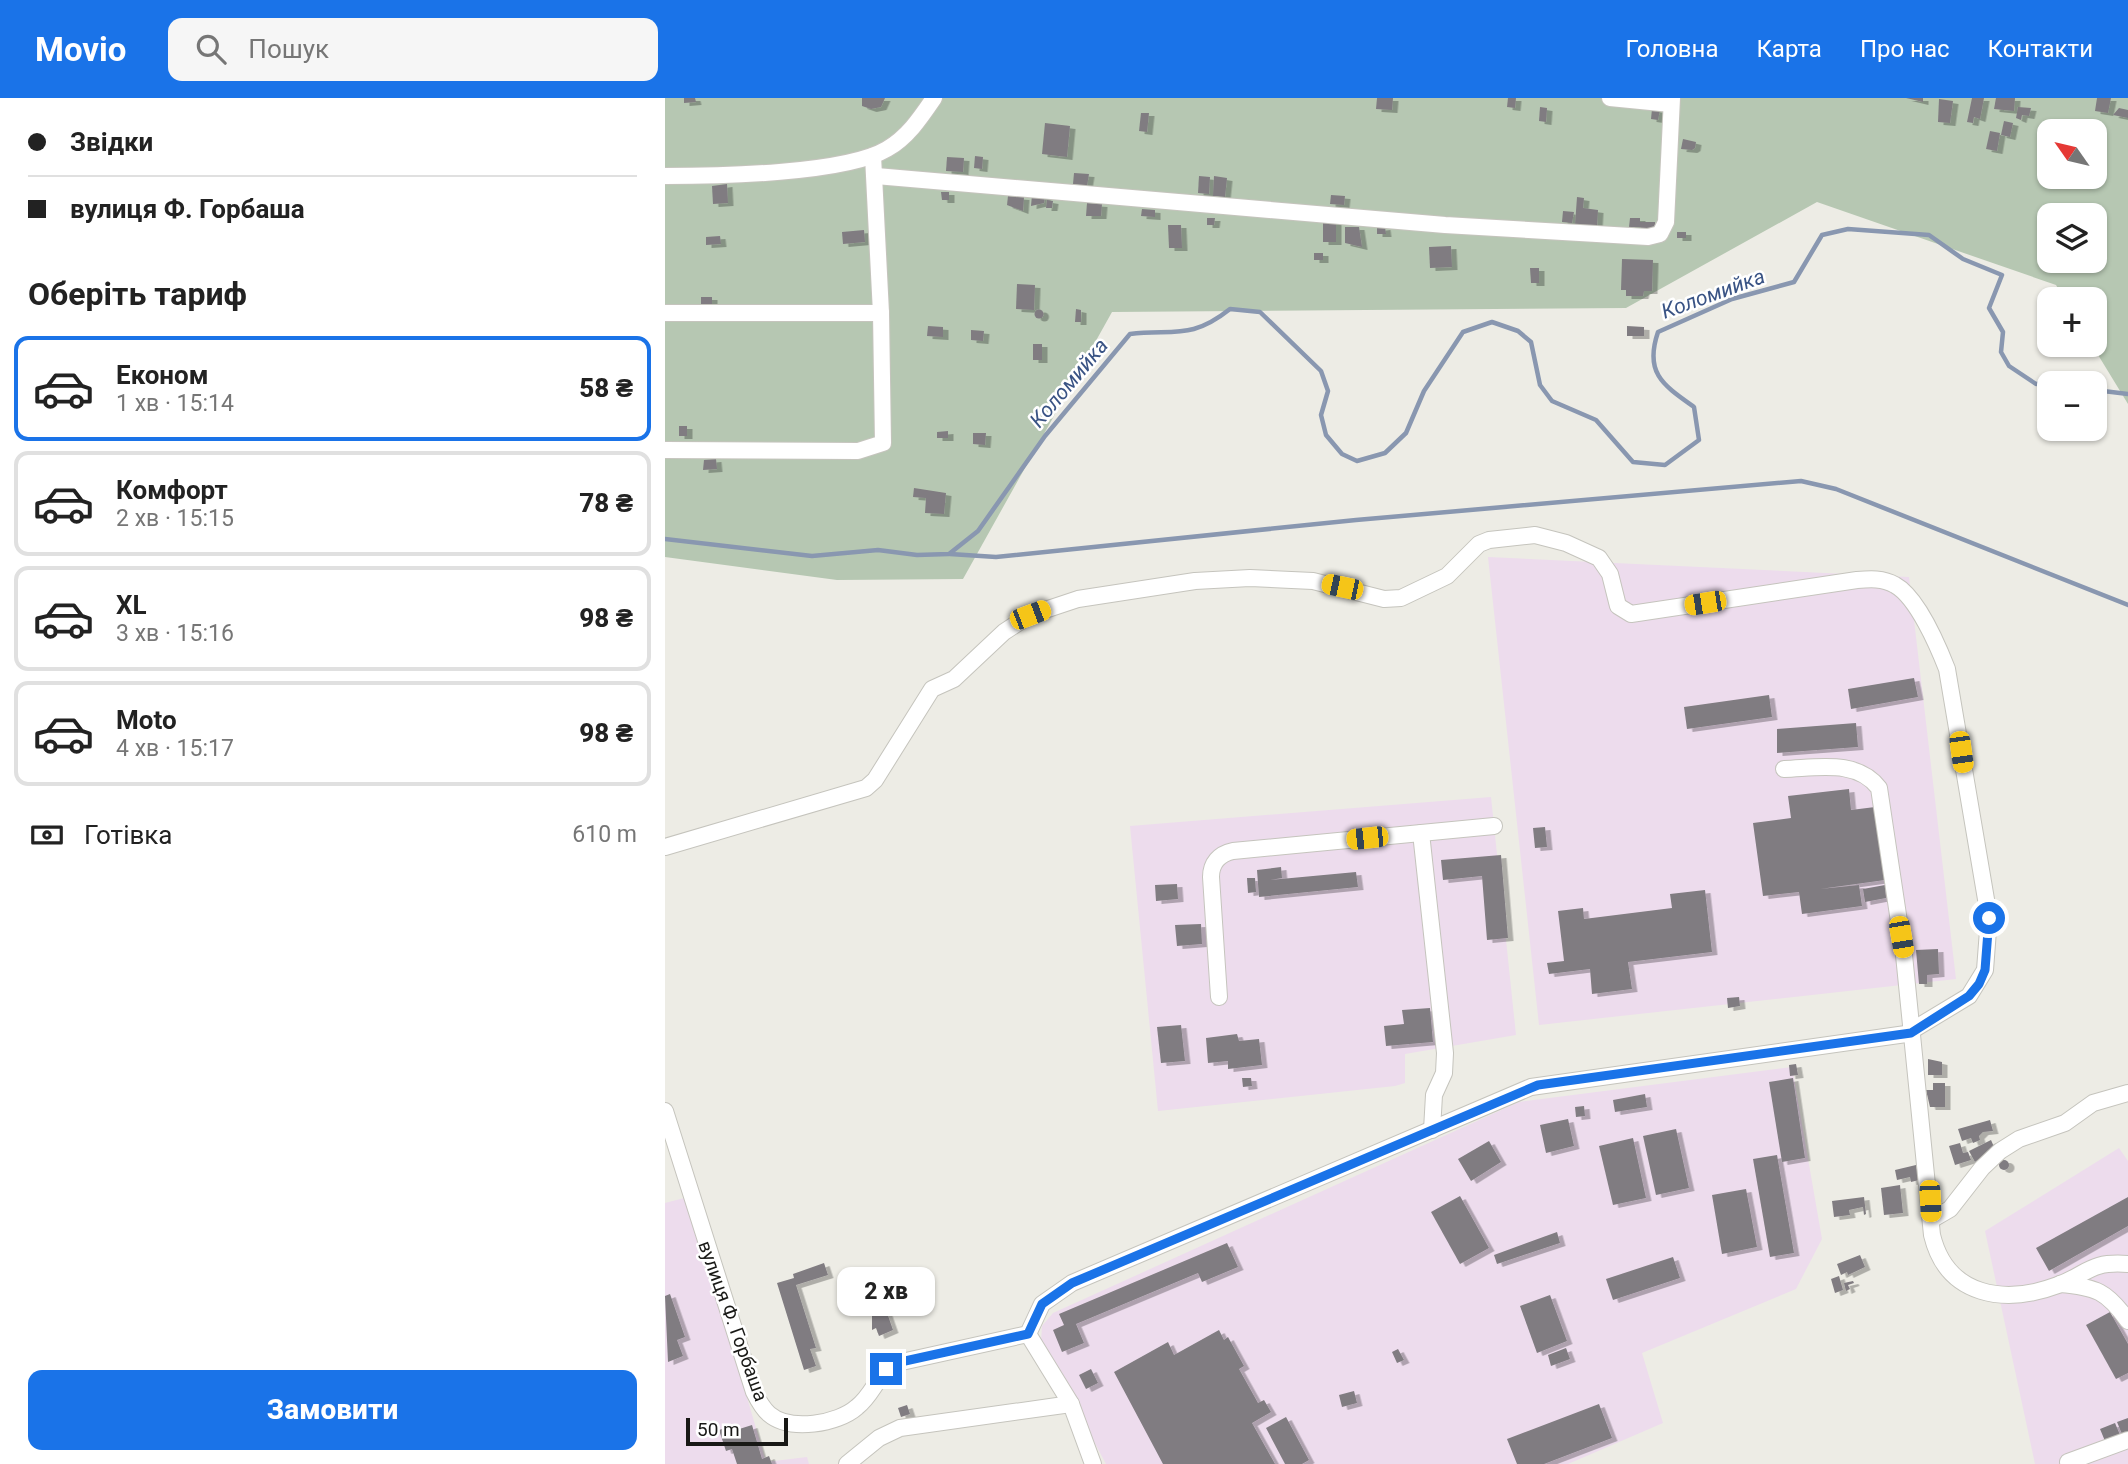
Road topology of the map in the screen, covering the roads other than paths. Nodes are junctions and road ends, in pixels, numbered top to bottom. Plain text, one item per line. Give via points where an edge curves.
1 (934, 98) edge
2 (1610, 98) edge
3 (1672, 101) edge
4 (873, 156) junction
5 (665, 176) edge
6 (876, 176) junction
7 (665, 313) edge
8 (881, 313) junction
9 (665, 450) edge
10 (1784, 769) dead end
11 (1494, 825) dead end
12 (1421, 832) junction
13 (665, 847) edge
14 (1219, 997) dead end
15 (1911, 1033) junction
16 (2128, 1093) edge
17 (665, 1111) edge
18 (1432, 1130) junction
19 (1931, 1220) junction
20 (2128, 1264) edge
21 (2060, 1284) junction
22 (2128, 1321) edge
23 (1028, 1334) junction
24 (1072, 1404) junction
25 (2128, 1440) edge
26 (2068, 1462) dead end
27 (847, 1464) edge
28 (1093, 1464) edge

1 - 4 street via 901,139
2 - 3 street
3 - 6 street via 1666,222 1660,233 1648,237 1431,224
4 - 5 street via 813,168
4 - 6 street
6 - 8 street
7 - 8 street
8 - 9 street via 883,443 858,451
10 - 15 street via 1848,767 1871,777 1879,788
11 - 12 street
12 - 14 street via 1221,855 1210,877
12 - 18 street via 1445,1053 1444,1073 1434,1095
13 - 15 street via 866,788 932,689 954,679 1004,632 1030,615 1078,599 1195,581 1250,578 1313,581 1384,599 1401,598 1447,576 1479,544 1535,535 1598,558 1610,574 1618,606 1632,614 1873,579 1903,591 1947,669 1989,918 1985,970 1979,984 1969,996
15 - 18 street via 1538,1085
15 - 19 street
16 - 19 street via 2093,1103 2065,1123 2019,1139 2000,1151 1950,1209
17 - 23 street, вулиця Ф. Горбаша via 750,1380 770,1415 796,1424 842,1416 859,1406 883,1372 897,1363
18 - 23 street via 1072,1283 1042,1304
19 - 21 street via 1934,1244 1945,1263 1958,1280 1974,1290 2014,1294
20 - 21 street via 2098,1265
21 - 22 street via 2105,1294
23 - 24 street
24 - 27 street via 899,1428
24 - 28 street
25 - 26 street

